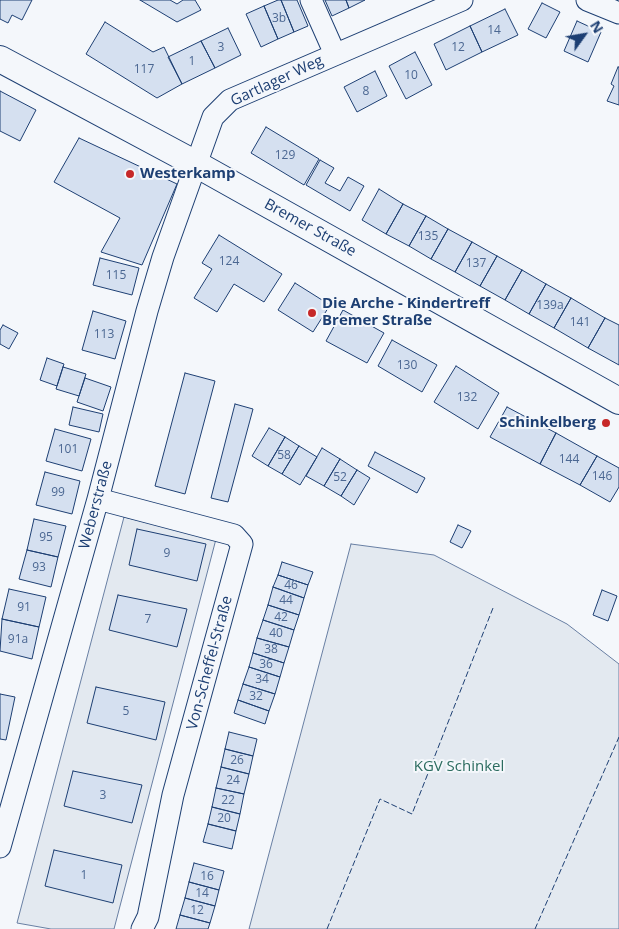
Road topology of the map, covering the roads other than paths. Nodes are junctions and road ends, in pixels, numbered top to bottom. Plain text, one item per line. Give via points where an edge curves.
1 (311, 0) edge
2 (462, 0) edge
3 (588, 0) edge
4 (619, 13) edge
5 (335, 54) junction
6 (0, 59) edge
7 (196, 164) junction
8 (619, 401) edge
9 (98, 499) junction
10 (0, 847) edge
11 (142, 929) edge

1 - 5 street, Gartlager Weg
2 - 5 street, Gartlager Weg
3 - 4 street
5 - 7 street, Gartlager Weg via 230,100 213,117
6 - 7 main road, Bremer Straße
7 - 8 main road, Bremer Straße
7 - 9 street, Weberstraße via 147,311
9 - 10 street, Weberstraße
9 - 11 street, Von-Scheffel-Straße via 234,535 242,544 173,796 148,917

